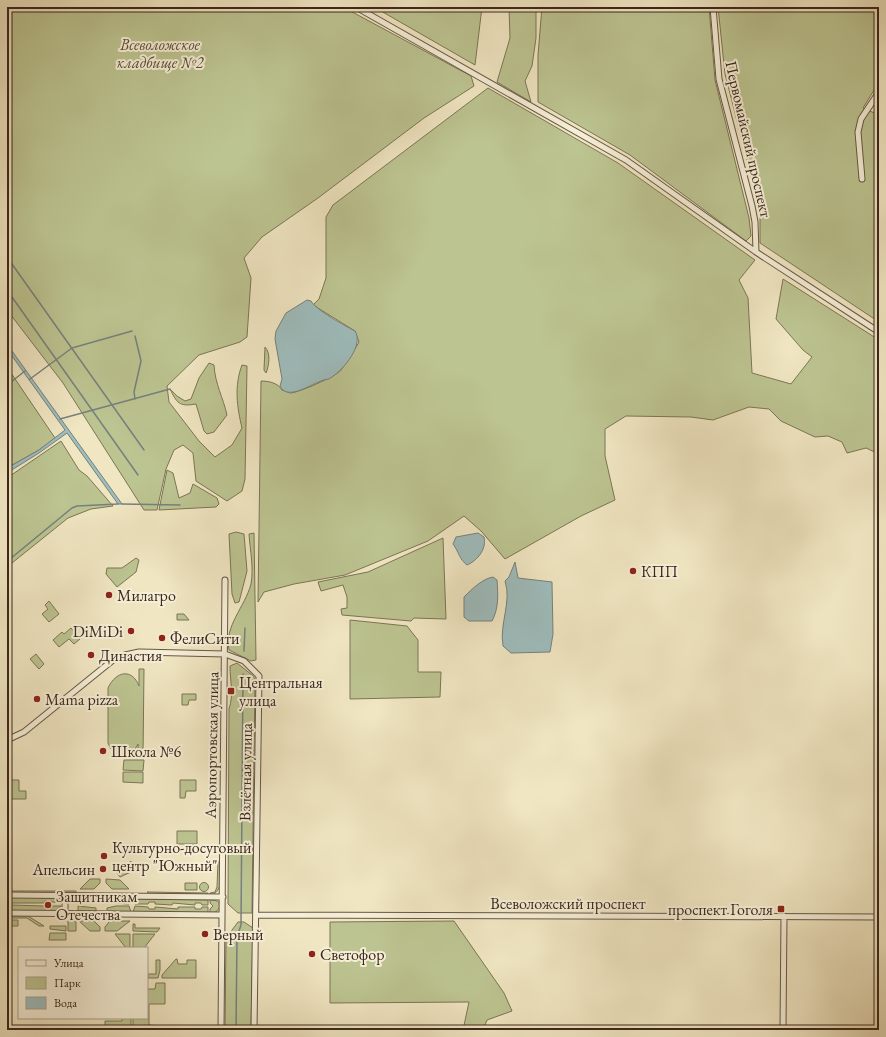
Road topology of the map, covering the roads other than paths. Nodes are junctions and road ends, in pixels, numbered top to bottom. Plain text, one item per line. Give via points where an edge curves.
1 (356, 7) edge
2 (713, 7) edge
3 (879, 92) edge
4 (862, 179) dead end
5 (756, 252) junction
6 (879, 332) edge
7 (226, 580) dead end
8 (225, 654) junction
9 (7, 740) edge
10 (7, 895) edge
11 (65, 896) junction
12 (222, 897) junction
13 (7, 913) edge
14 (65, 914) junction
15 (222, 915) junction
16 (257, 915) junction
17 (784, 916) junction
18 (879, 917) edge
19 (221, 1030) edge
20 (254, 1030) edge
21 (783, 1030) edge

1 - 5 street via 626,160
2 - 5 street, Первомайский проспект via 719,79 752,206
3 - 4 street via 861,119 858,132
5 - 6 street
7 - 8 street, Аэропортовская улица
8 - 9 street via 139,652 125,655 114,660 24,732
8 - 12 street, Аэропортовская улица
8 - 16 street, Взлётная улица via 244,661 259,676
10 - 11 street
11 - 12 street
11 - 14 street
12 - 15 street, Аэропортовская улица
13 - 14 street
14 - 15 street
15 - 19 street, Аэропортовская улица
16 - 17 street, Всеволожский проспект
16 - 20 street, Взлётная улица
17 - 18 street, Всеволожский проспект
17 - 21 street

